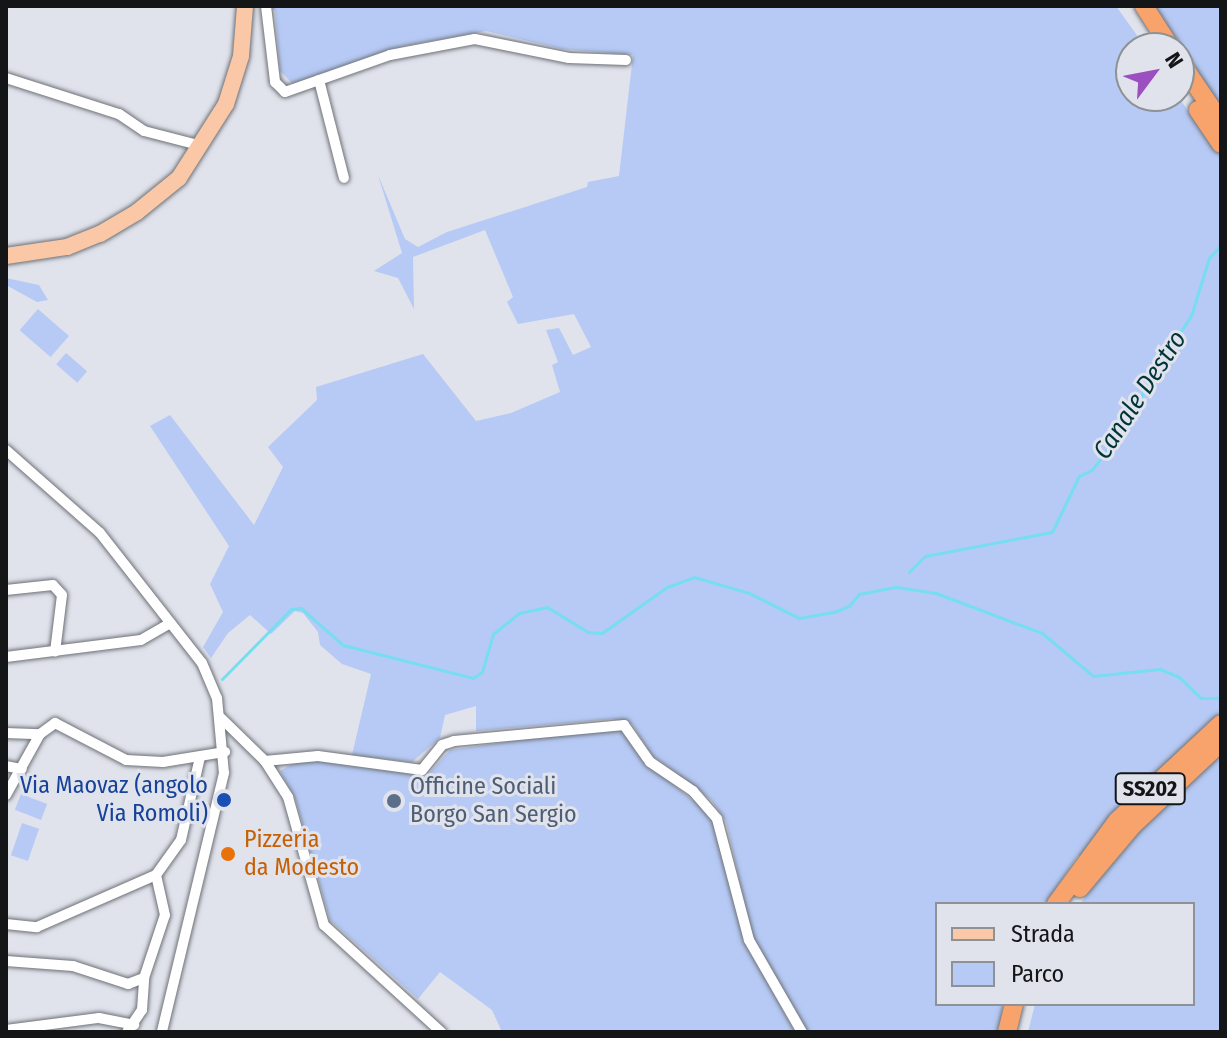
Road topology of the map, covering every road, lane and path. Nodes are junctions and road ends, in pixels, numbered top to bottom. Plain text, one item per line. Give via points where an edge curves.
1 (245, 6) edge
2 (266, 6) edge
3 (1130, 6) edge
4 (1144, 6) edge
5 (1147, 32) edge
6 (1161, 32) edge
7 (626, 60) dead end
8 (6, 78) edge
9 (319, 80) junction
10 (1195, 87) edge
11 (1195, 100) edge
12 (1215, 121) edge
13 (1221, 144) edge
14 (202, 146) junction
15 (344, 178) dead end
16 (6, 256) edge
17 (6, 450) edge
18 (6, 590) edge
19 (171, 623) junction
20 (55, 652) junction
21 (6, 657) edge
22 (221, 718) junction
23 (1221, 724) edge
24 (6, 733) edge
25 (40, 734) junction
26 (1221, 742) edge
27 (225, 752) junction
28 (200, 757) junction
29 (265, 761) junction
30 (6, 766) edge
31 (22, 769) junction
32 (6, 795) edge
33 (1090, 866) junction
34 (156, 875) junction
35 (1058, 902) edge
36 (1071, 902) edge
37 (6, 924) edge
38 (6, 961) edge
39 (144, 978) junction
40 (1014, 1006) edge
41 (1026, 1006) edge
42 (130, 1028) edge
43 (6, 1030) edge
44 (162, 1032) edge
45 (441, 1032) edge
46 (802, 1032) edge
47 (1007, 1032) edge
48 (1020, 1032) edge

1 - 14 main road via 234,81
2 - 9 street via 277,88 294,92
3 - 5 highway
4 - 6 highway
7 - 9 street via 569,58 475,39 390,55
8 - 14 street via 119,114 144,131
9 - 15 street
10 - 12 highway
11 - 12 highway
12 - 13 highway
14 - 16 main road via 160,194 100,234 67,247
17 - 19 street via 100,533
18 - 20 street via 53,585 62,595
19 - 20 street via 141,640
19 - 22 street via 202,663
20 - 21 street
22 - 27 street
22 - 29 street
23 - 33 highway, SS202 via 1140,798
24 - 25 street
25 - 28 street via 64,723 126,760
25 - 31 street
26 - 33 highway, SS202
27 - 28 street
27 - 44 street
28 - 34 street via 181,840
29 - 45 street via 299,823 324,925
29 - 46 street via 318,756 422,770 442,745 454,741 624,725 650,762 693,791 717,819 749,940
30 - 31 street
31 - 32 street
33 - 35 highway, SS202
33 - 36 highway, SS202
34 - 37 street via 37,927
34 - 39 street via 165,915
38 - 39 street via 73,966 128,984
39 - 42 street via 142,1010
40 - 47 highway
41 - 48 highway
42 - 43 street via 99,1018

